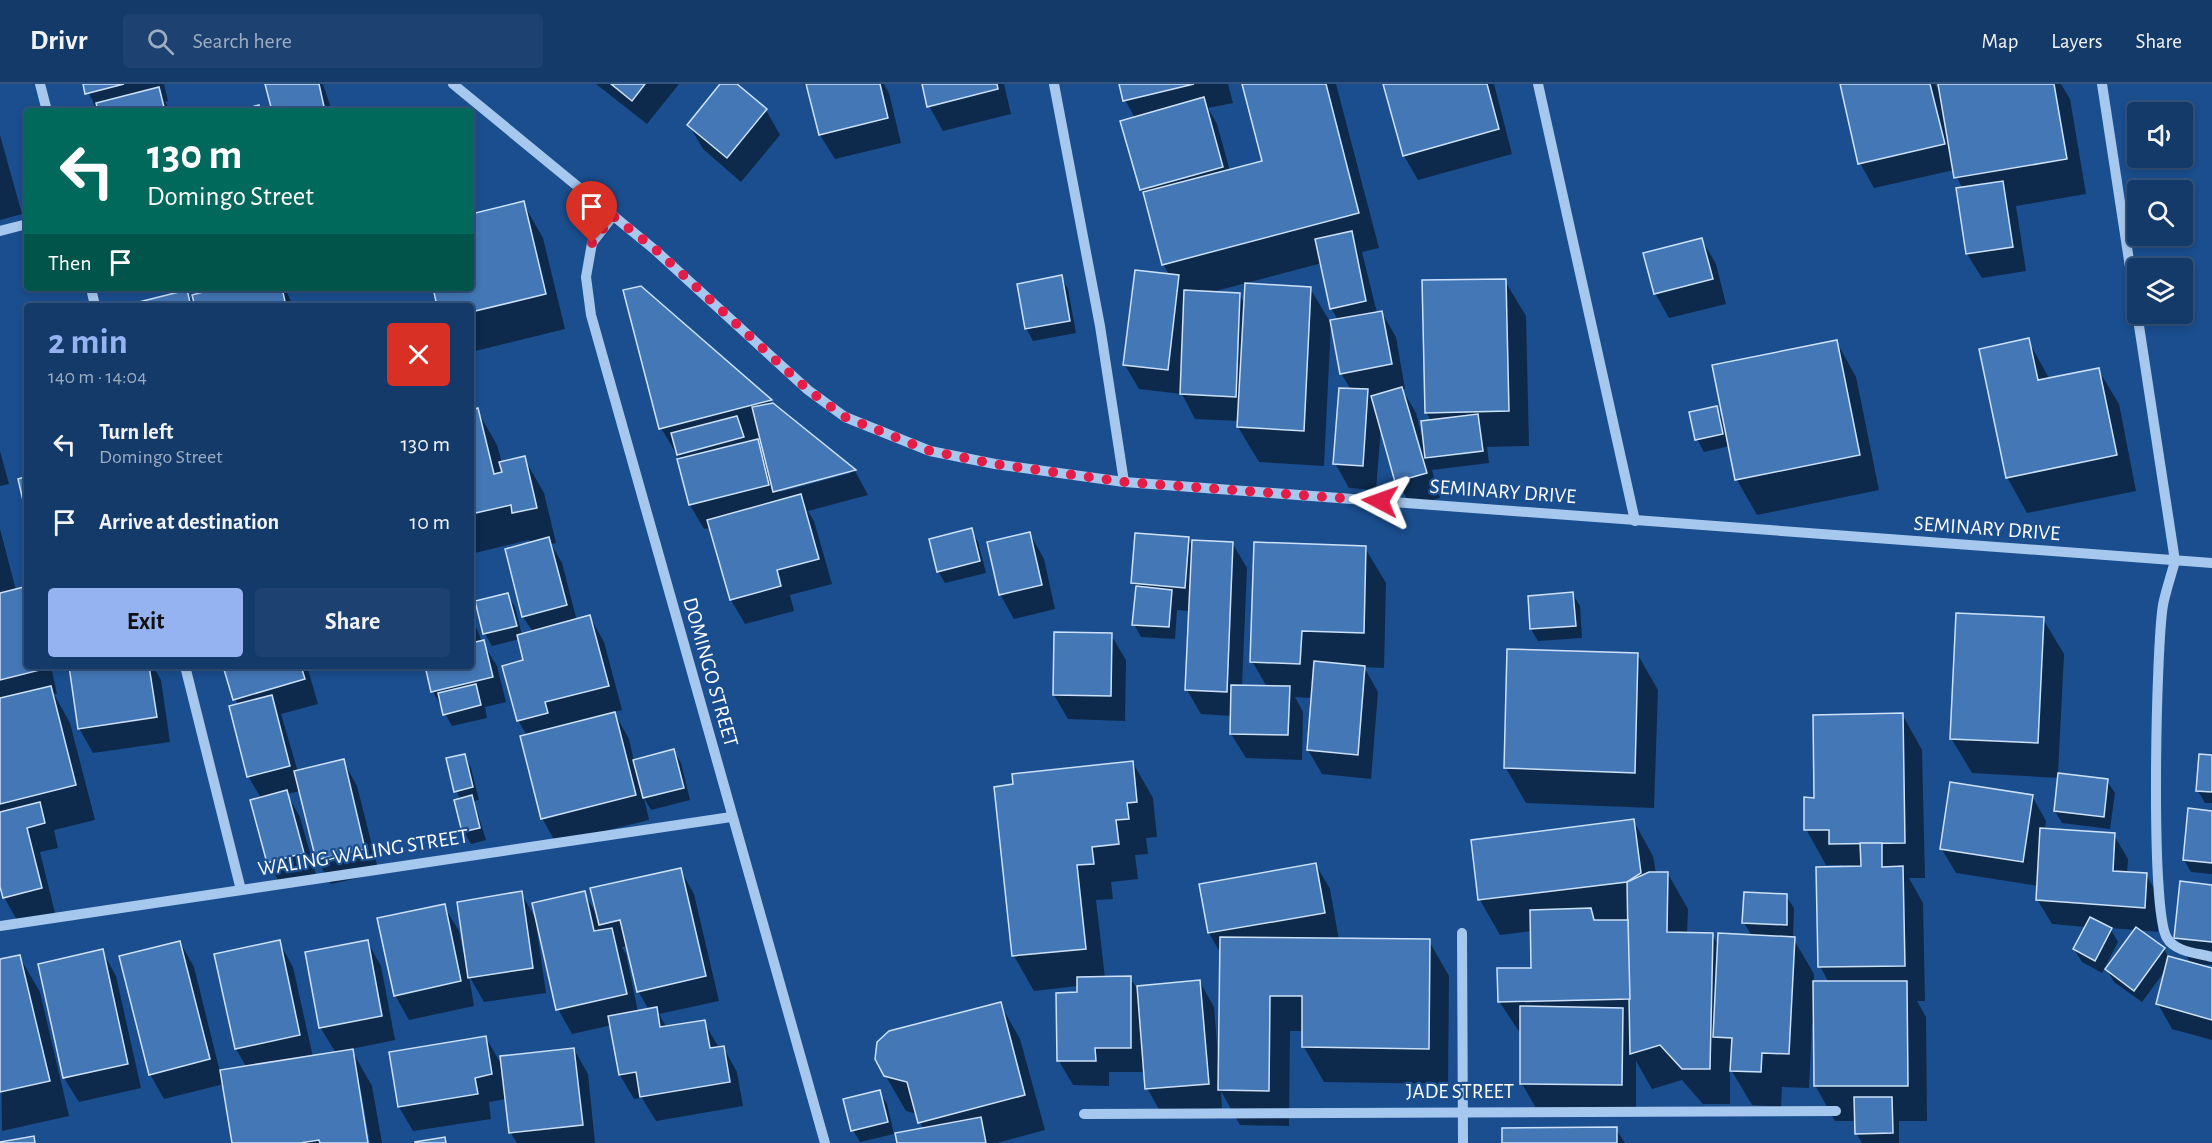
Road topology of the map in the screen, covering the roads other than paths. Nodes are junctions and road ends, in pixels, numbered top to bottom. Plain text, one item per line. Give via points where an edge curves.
1 (40, 84) edge
2 (453, 84) edge
3 (1054, 84) edge
4 (1538, 84) edge
5 (2102, 84) edge
6 (46, 108) edge
7 (613, 216) junction
8 (24, 225) edge
9 (0, 231) edge
10 (1124, 482) junction
11 (1635, 521) junction
12 (2175, 561) junction
13 (2212, 563) edge
14 (186, 669) edge
15 (731, 817) junction
16 (241, 890) junction
17 (0, 926) edge
18 (1462, 933) dead end
19 (2212, 957) edge
20 (1463, 1110) junction
21 (1836, 1111) dead end
22 (1084, 1114) dead end
23 (825, 1143) edge
24 (1463, 1143) edge

1 - 6 street
2 - 7 street, SEMINARY DRIVE
3 - 10 street via 1100,326
4 - 11 street
5 - 12 street
7 - 10 street, SEMINARY DRIVE via 655,249 808,390 845,417 930,451
7 - 15 street, DOMINGO STREET via 592,243 586,277 591,315
8 - 9 street
10 - 11 street, SEMINARY DRIVE
11 - 12 street, SEMINARY DRIVE
12 - 13 street, SEMINARY DRIVE
12 - 19 street via 2163,606 2160,643 2157,847 2161,925 2168,940 2181,949
14 - 16 street
15 - 16 street, WALING-WALING STREET
15 - 23 street, DOMINGO STREET
16 - 17 street, WALING-WALING STREET
18 - 20 street
20 - 21 street, JADE STREET
20 - 22 street, JADE STREET
20 - 24 street

